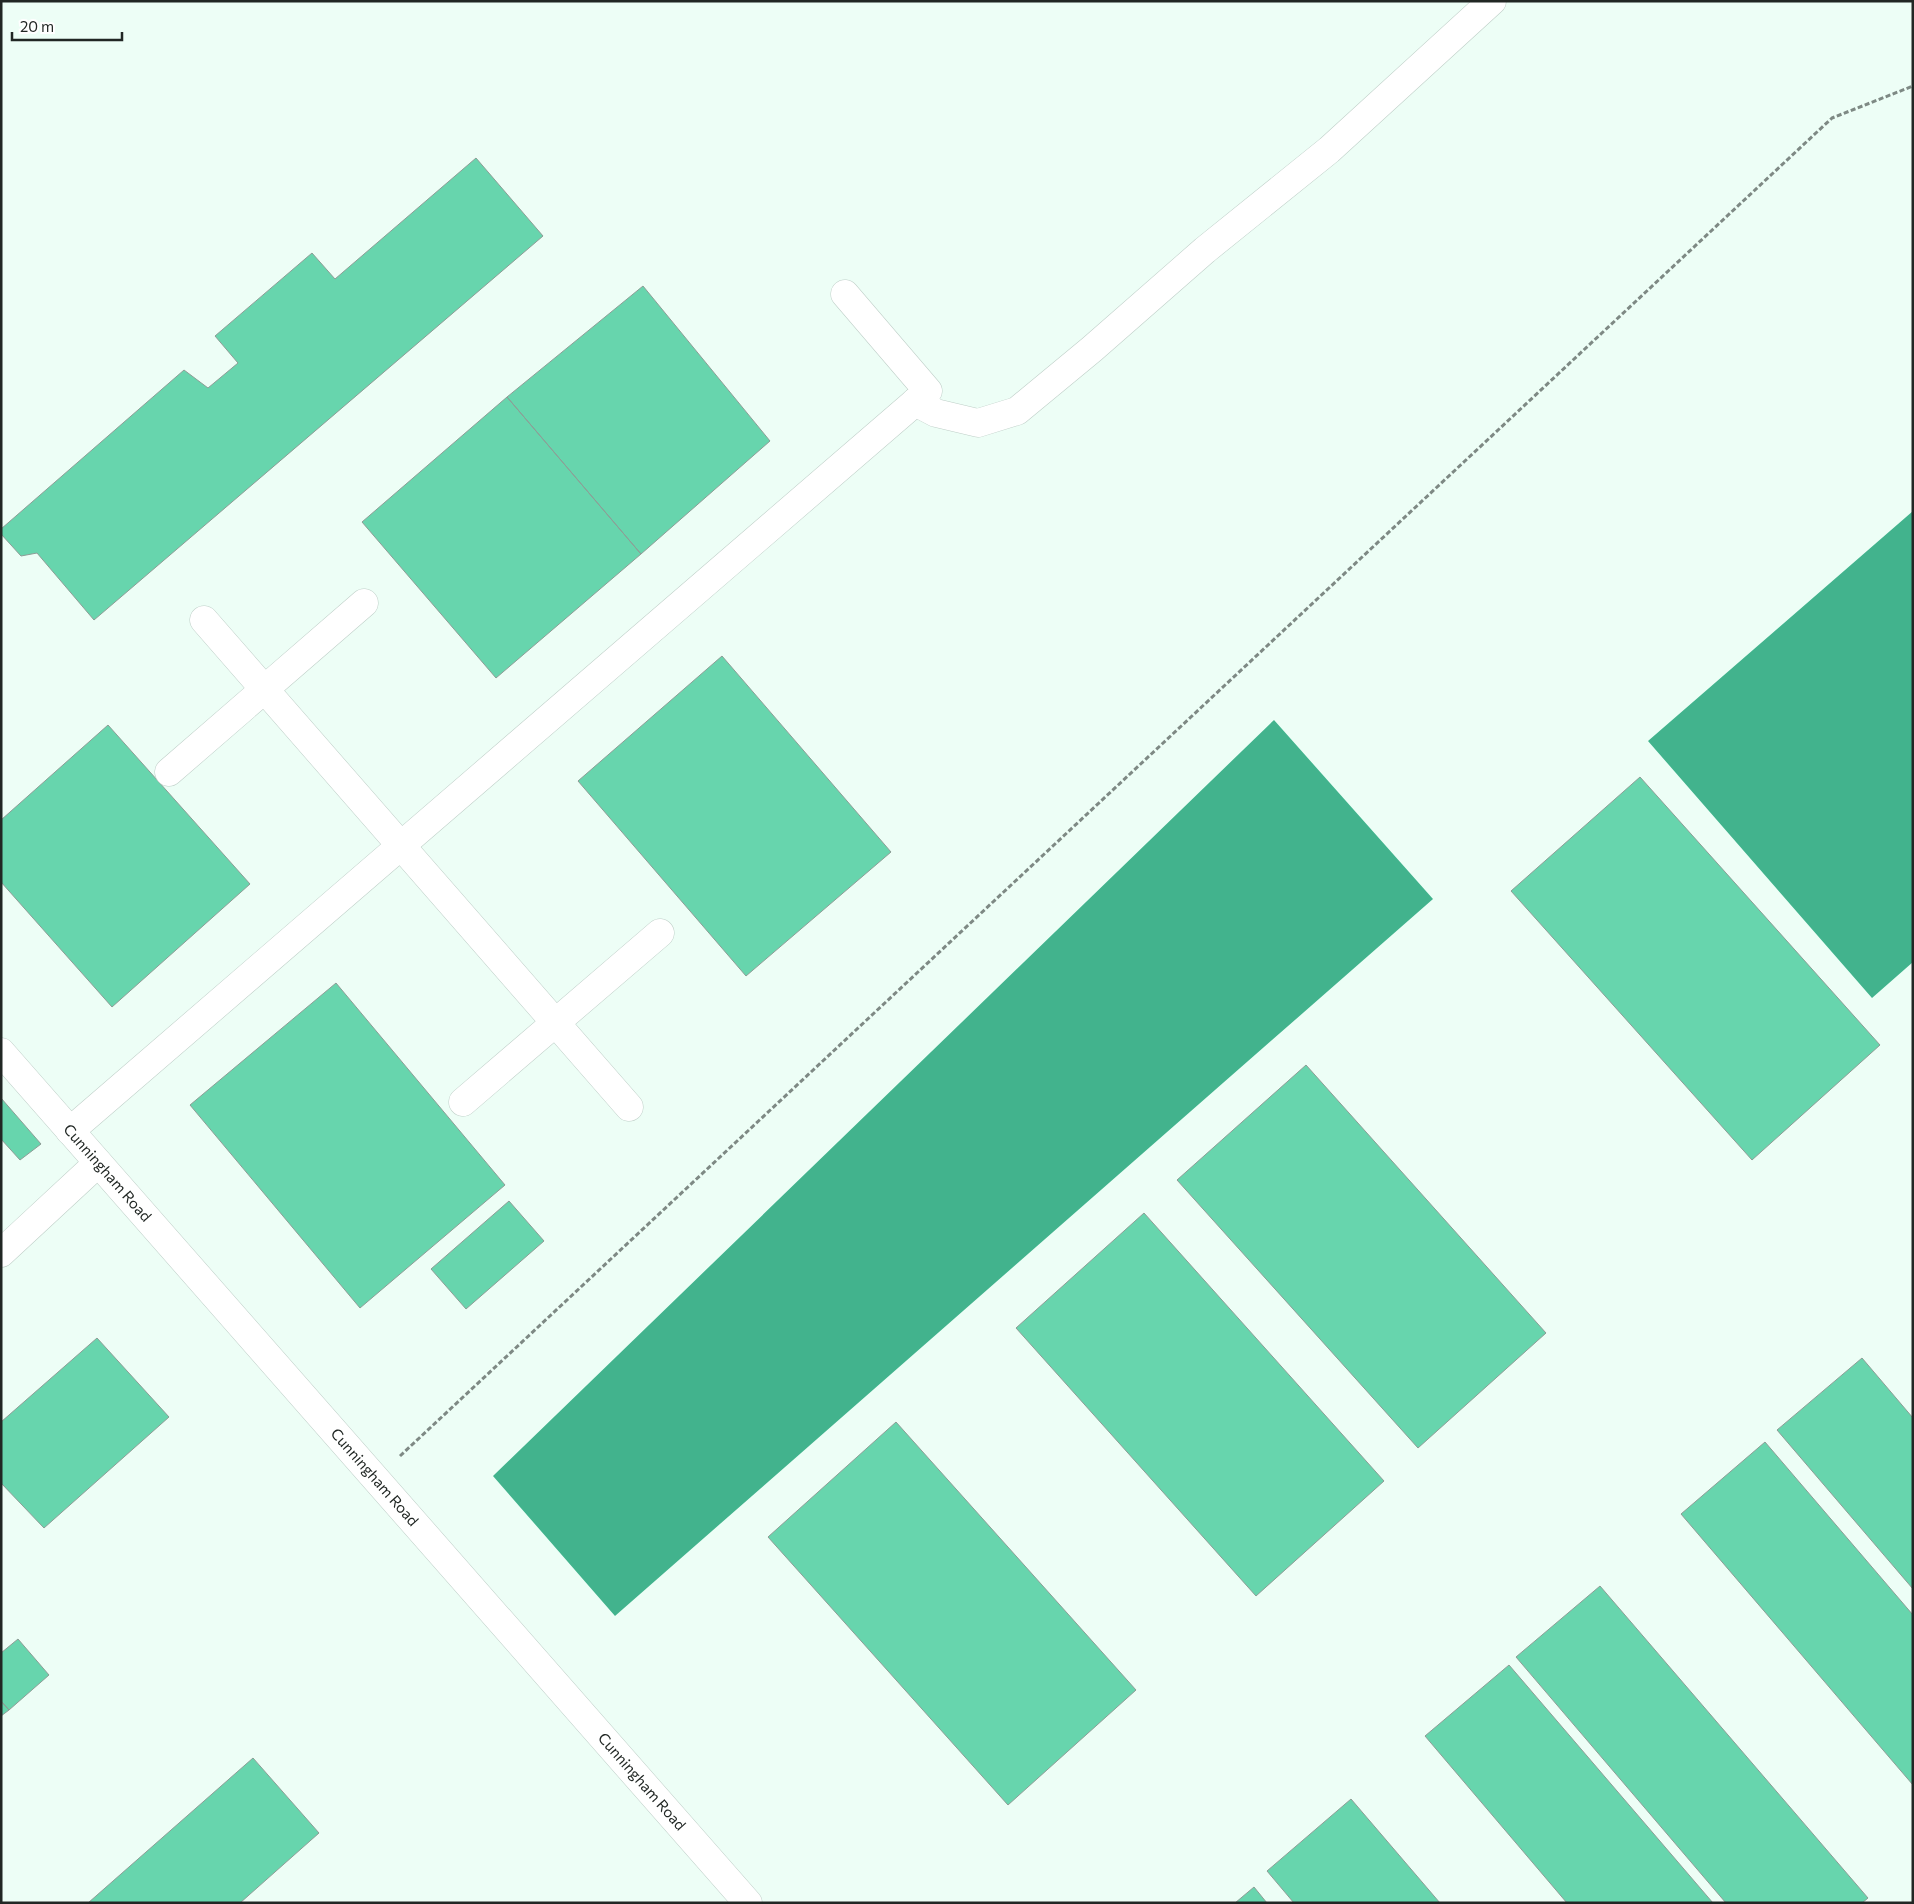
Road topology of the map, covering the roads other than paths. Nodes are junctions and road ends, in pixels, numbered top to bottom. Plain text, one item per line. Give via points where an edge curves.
1 (1492, 1) edge
2 (845, 294) dead end
3 (915, 402) junction
4 (364, 603) dead end
5 (204, 620) dead end
6 (264, 689) junction
7 (169, 772) dead end
8 (400, 846) junction
9 (660, 933) dead end
10 (556, 1023) junction
11 (1, 1052) edge
12 (462, 1102) dead end
13 (629, 1107) dead end
14 (70, 1131) junction
15 (98, 1163) junction
16 (1, 1252) edge
17 (748, 1903) edge

1 - 3 street via 1329,150 1205,250 1017,412 978,423 936,413
2 - 3 street via 928,391
3 - 8 street
4 - 6 street
5 - 6 street
6 - 7 street
6 - 8 street
8 - 10 street
8 - 14 street
9 - 10 street
10 - 12 street
10 - 13 street
11 - 14 street, Cunningham Road
14 - 15 street, Cunningham Road
15 - 16 street
15 - 17 street, Cunningham Road

